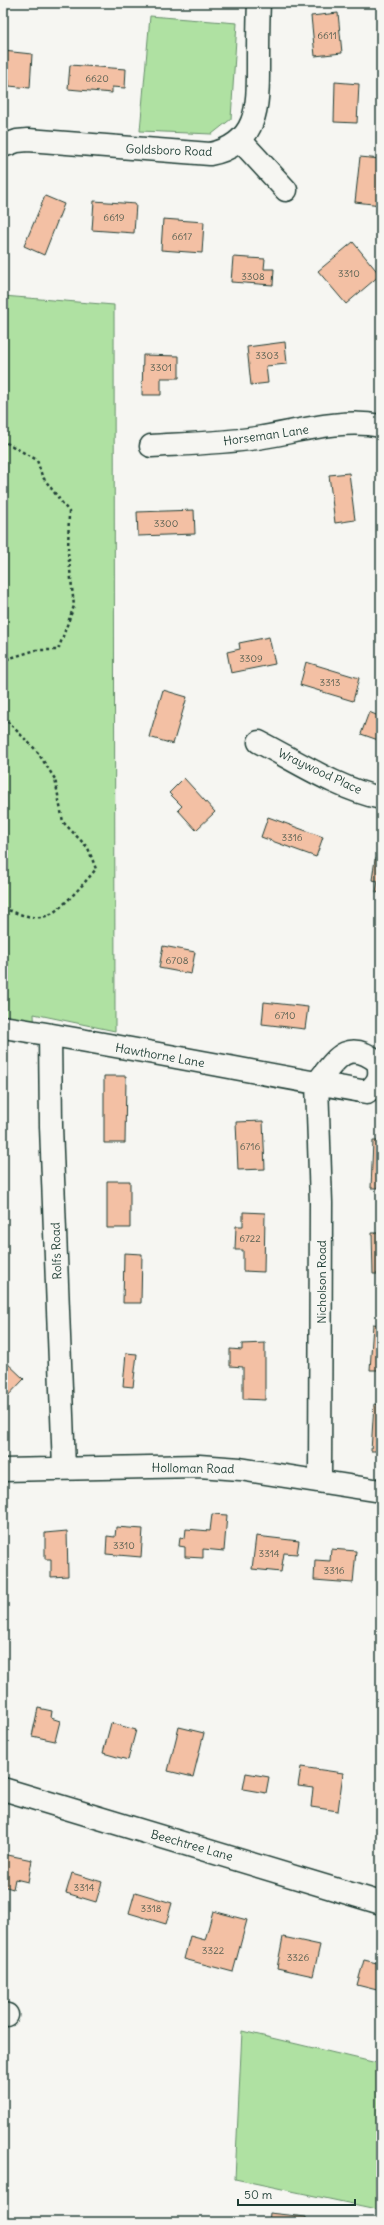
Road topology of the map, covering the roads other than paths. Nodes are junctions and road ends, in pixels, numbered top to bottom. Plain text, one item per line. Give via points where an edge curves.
1 (258, 3) edge
2 (240, 140) junction
3 (3, 146) edge
4 (286, 190) dead end
5 (381, 426) edge
6 (151, 446) dead end
7 (259, 742) dead end
8 (381, 798) edge
9 (3, 1028) edge
10 (50, 1035) junction
11 (318, 1083) joint
12 (64, 1468) junction
13 (3, 1470) edge
14 (320, 1481) junction
15 (381, 1491) edge
16 (3, 1789) edge
17 (381, 1903) edge

1 - 2 street, Goldsboro Road via 258,101 255,117
2 - 3 street, Goldsboro Road via 231,147 210,154 28,140
2 - 4 street
5 - 6 street, Horseman Lane via 342,424 256,438
7 - 8 street, Wraywood Place via 318,774 349,788
9 - 10 street, Hawthorne Lane
10 - 11 street, Hawthorne Lane
10 - 12 street, Rolfs Road
11 - 14 street, Nicholson Road via 321,1203
12 - 13 street, Holloman Road
12 - 14 street, Holloman Road via 199,1466 240,1469
14 - 15 street, Holloman Road
16 - 17 street, Beechtree Lane

